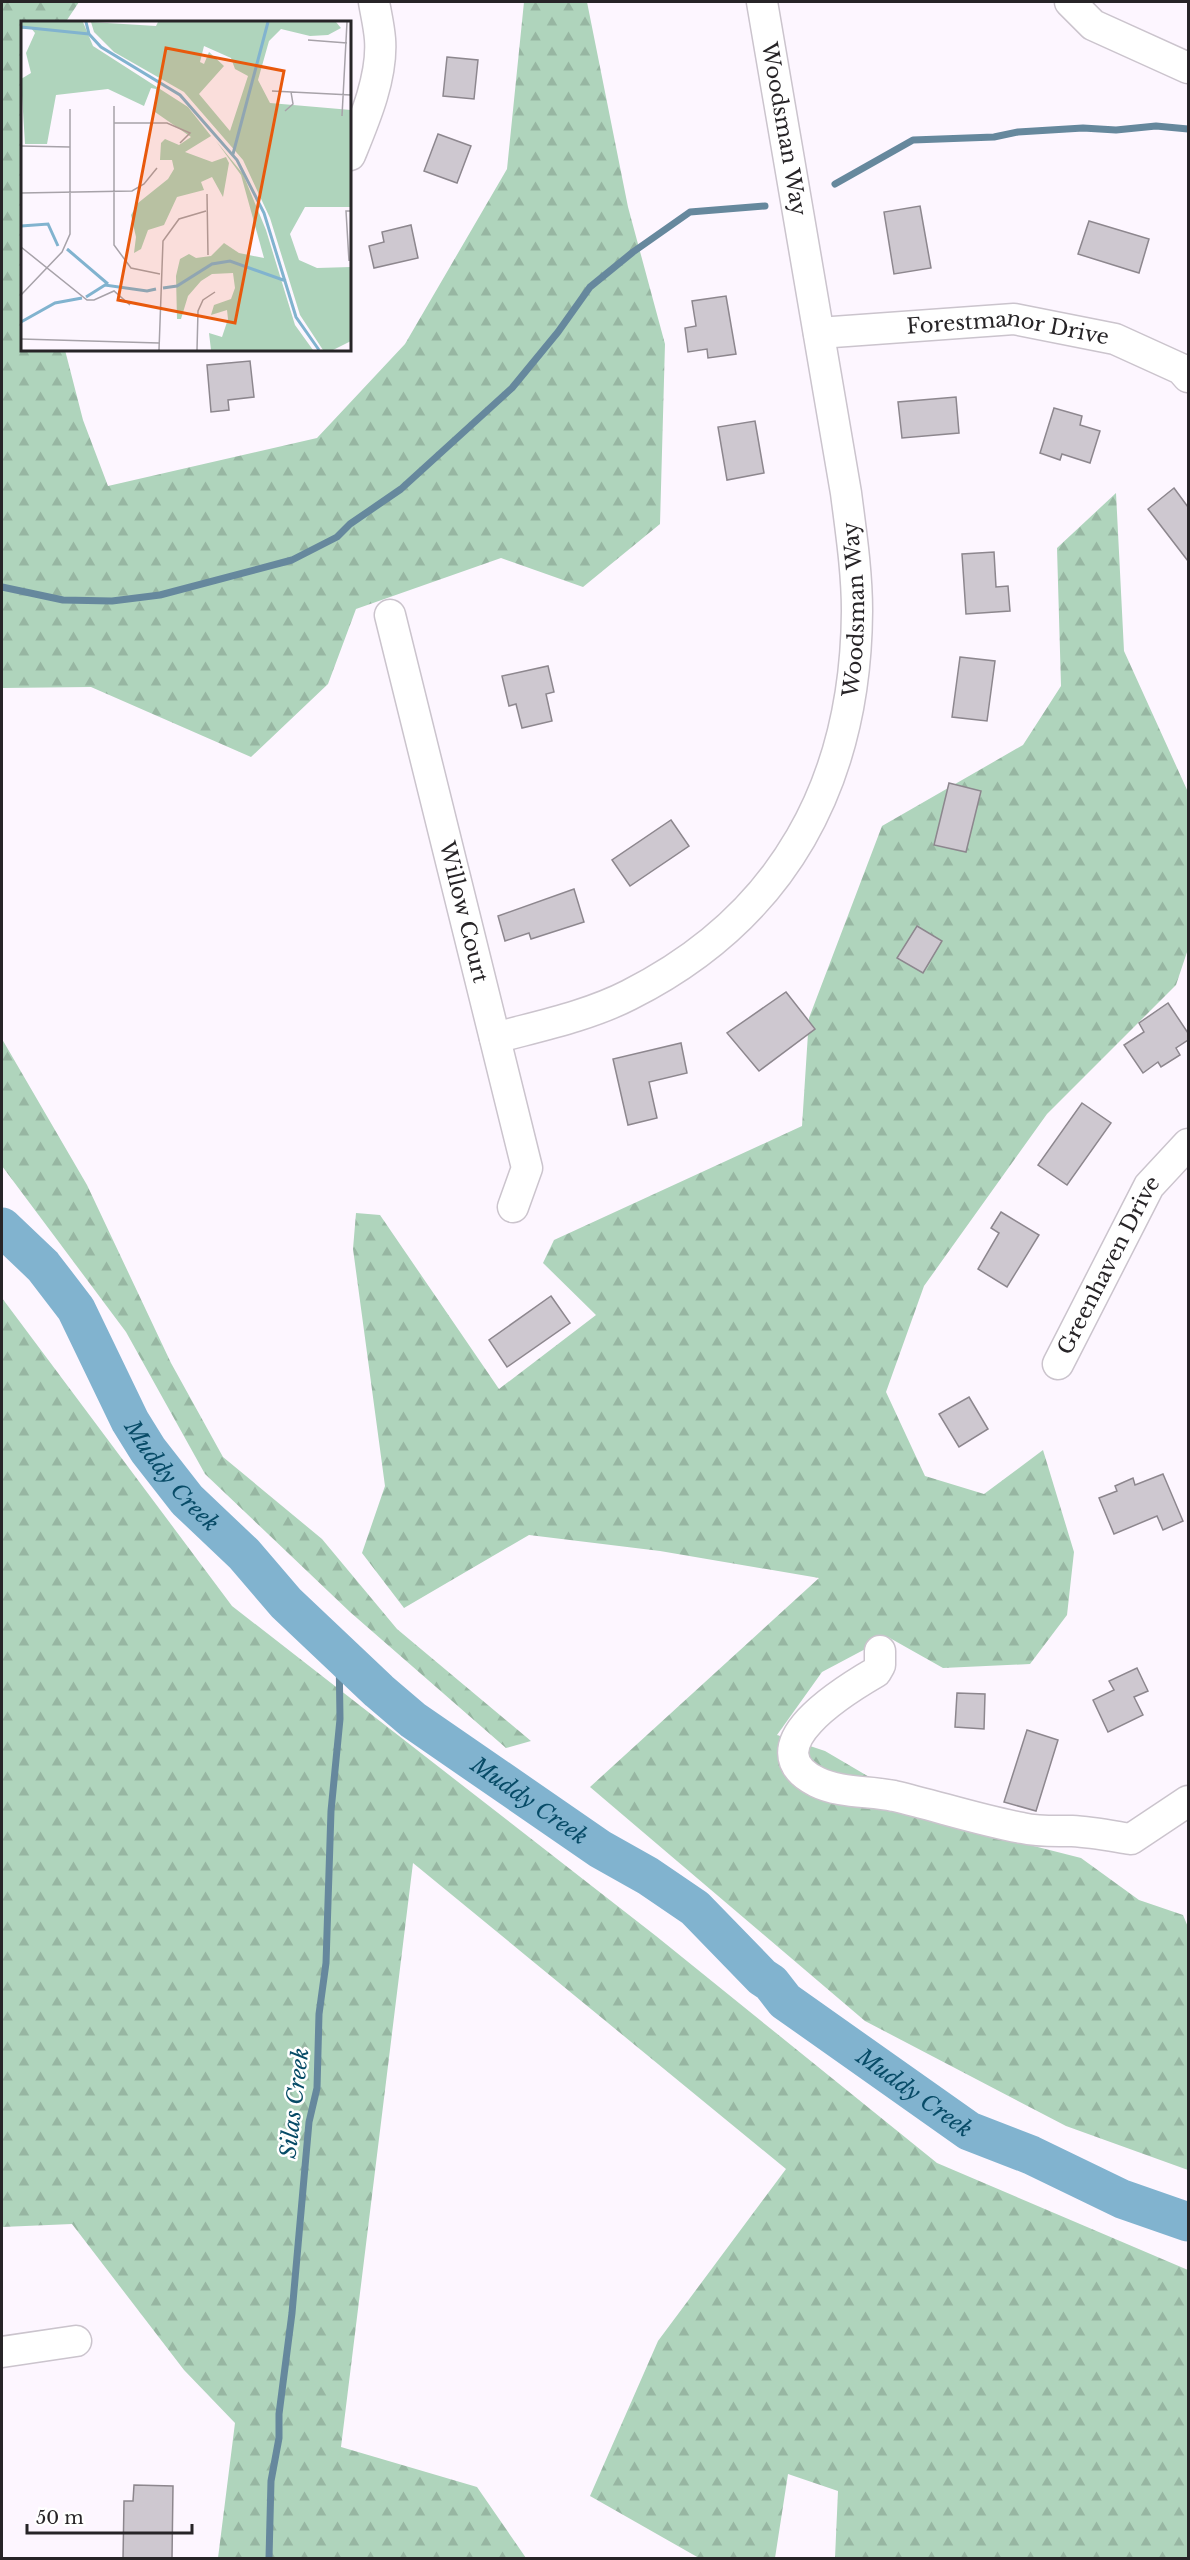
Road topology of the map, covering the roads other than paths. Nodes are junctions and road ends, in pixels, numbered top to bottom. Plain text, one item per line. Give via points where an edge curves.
1 (375, 2) edge
2 (762, 2) edge
3 (1070, 2) edge
4 (1188, 68) edge
5 (351, 154) edge
6 (819, 333) junction
7 (1188, 377) edge
8 (390, 615) dead end
9 (495, 1038) junction
10 (1188, 1144) edge
11 (513, 1207) dead end
12 (1058, 1364) dead end
13 (880, 1651) dead end
14 (1188, 1801) edge
15 (76, 2341) dead end
16 (2, 2352) edge

1 - 5 street via 381,40 376,79
2 - 6 street, Woodsman Way
3 - 4 street via 1094,26
6 - 7 street, Forestmanor Drive via 1014,319 1115,339 1181,369
6 - 9 street, Woodsman Way via 846,493 857,610 847,712 835,762 817,809 767,887 712,942 679,966 627,996 567,1019
8 - 9 street, Willow Court
9 - 11 street, Willow Court via 527,1168
10 - 12 street, Greenhaven Drive via 1149,1186
13 - 14 street via 876,1672 817,1713 804,1725 793,1747 801,1771 819,1784 893,1796 1024,1829 1131,1839
15 - 16 street

